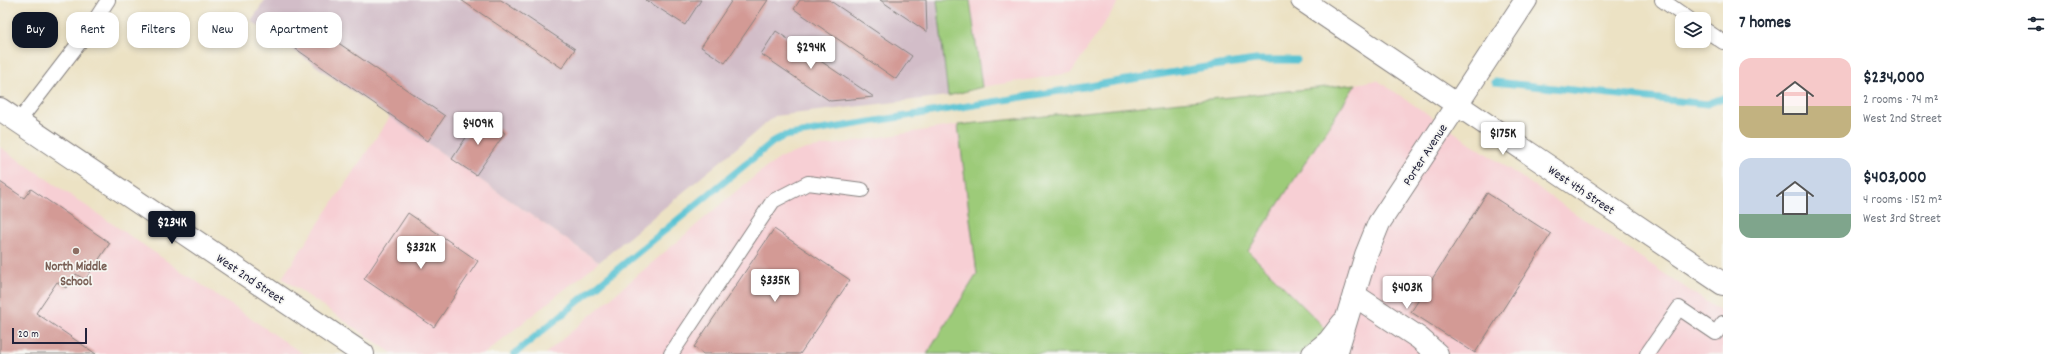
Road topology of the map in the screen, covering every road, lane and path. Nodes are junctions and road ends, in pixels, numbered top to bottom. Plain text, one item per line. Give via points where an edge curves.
1 (108, 0) edge
2 (1302, 0) edge
3 (1526, 0) edge
4 (1662, 0) edge
5 (1680, 12) edge
6 (1711, 34) edge
7 (1723, 42) edge
8 (1456, 104) junction
9 (0, 109) edge
10 (19, 121) junction
11 (862, 190) dead end
12 (1723, 284) edge
13 (1354, 295) junction
14 (1346, 319) junction
15 (1723, 323) edge
16 (363, 354) edge
17 (671, 354) edge
18 (1313, 354) edge
19 (1336, 354) edge
20 (1437, 354) edge
21 (1647, 354) edge

1 - 10 lane via 86,34
2 - 8 street, West 4th Street
3 - 8 street, Porter Avenue
4 - 5 lane
6 - 7 lane
8 - 12 street, West 4th Street
8 - 13 street, Porter Avenue via 1378,223
9 - 10 street, West 2nd Street
10 - 16 street, West 2nd Street
11 - 17 lane via 808,183 773,201
13 - 14 street, Porter Avenue
13 - 20 street via 1419,338
14 - 18 street, Porter Avenue via 1329,341
14 - 19 street, Porter Avenue
15 - 21 lane via 1716,333 1679,308

